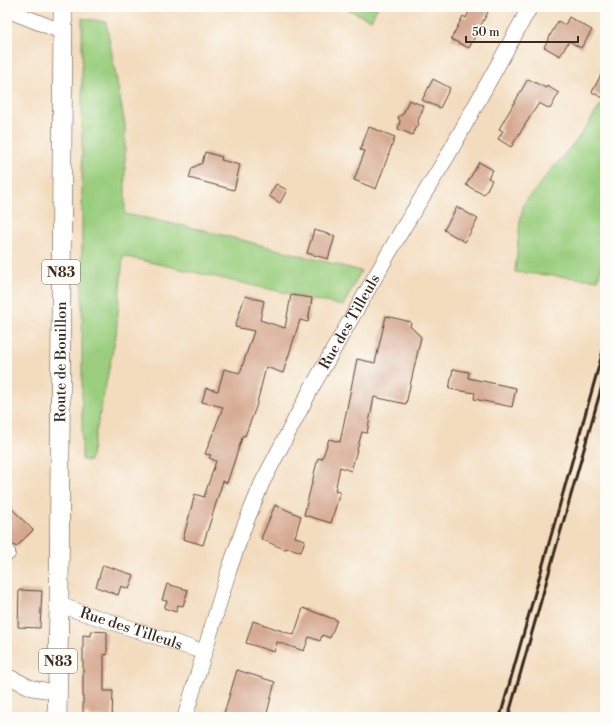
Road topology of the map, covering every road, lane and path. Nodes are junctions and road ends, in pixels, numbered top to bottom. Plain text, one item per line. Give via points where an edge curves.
1 (63, 7) edge
2 (530, 7) edge
3 (7, 10) edge
4 (63, 32) junction
5 (59, 605) junction
6 (204, 652) junction
7 (7, 676) edge
8 (57, 692) junction
9 (57, 717) edge
10 (185, 717) edge

1 - 4 main road, Route de Bouillon / N83
2 - 6 street, Rue des Tilleuls via 448,155 312,387 262,483 244,526
3 - 4 street
4 - 5 main road, Route de Bouillon / N83
5 - 6 street, Rue des Tilleuls
5 - 8 main road, Route de Bouillon / N83
6 - 10 street, Rue des Tilleuls
7 - 8 street via 32,688
8 - 9 main road, Route de Bouillon / N83

